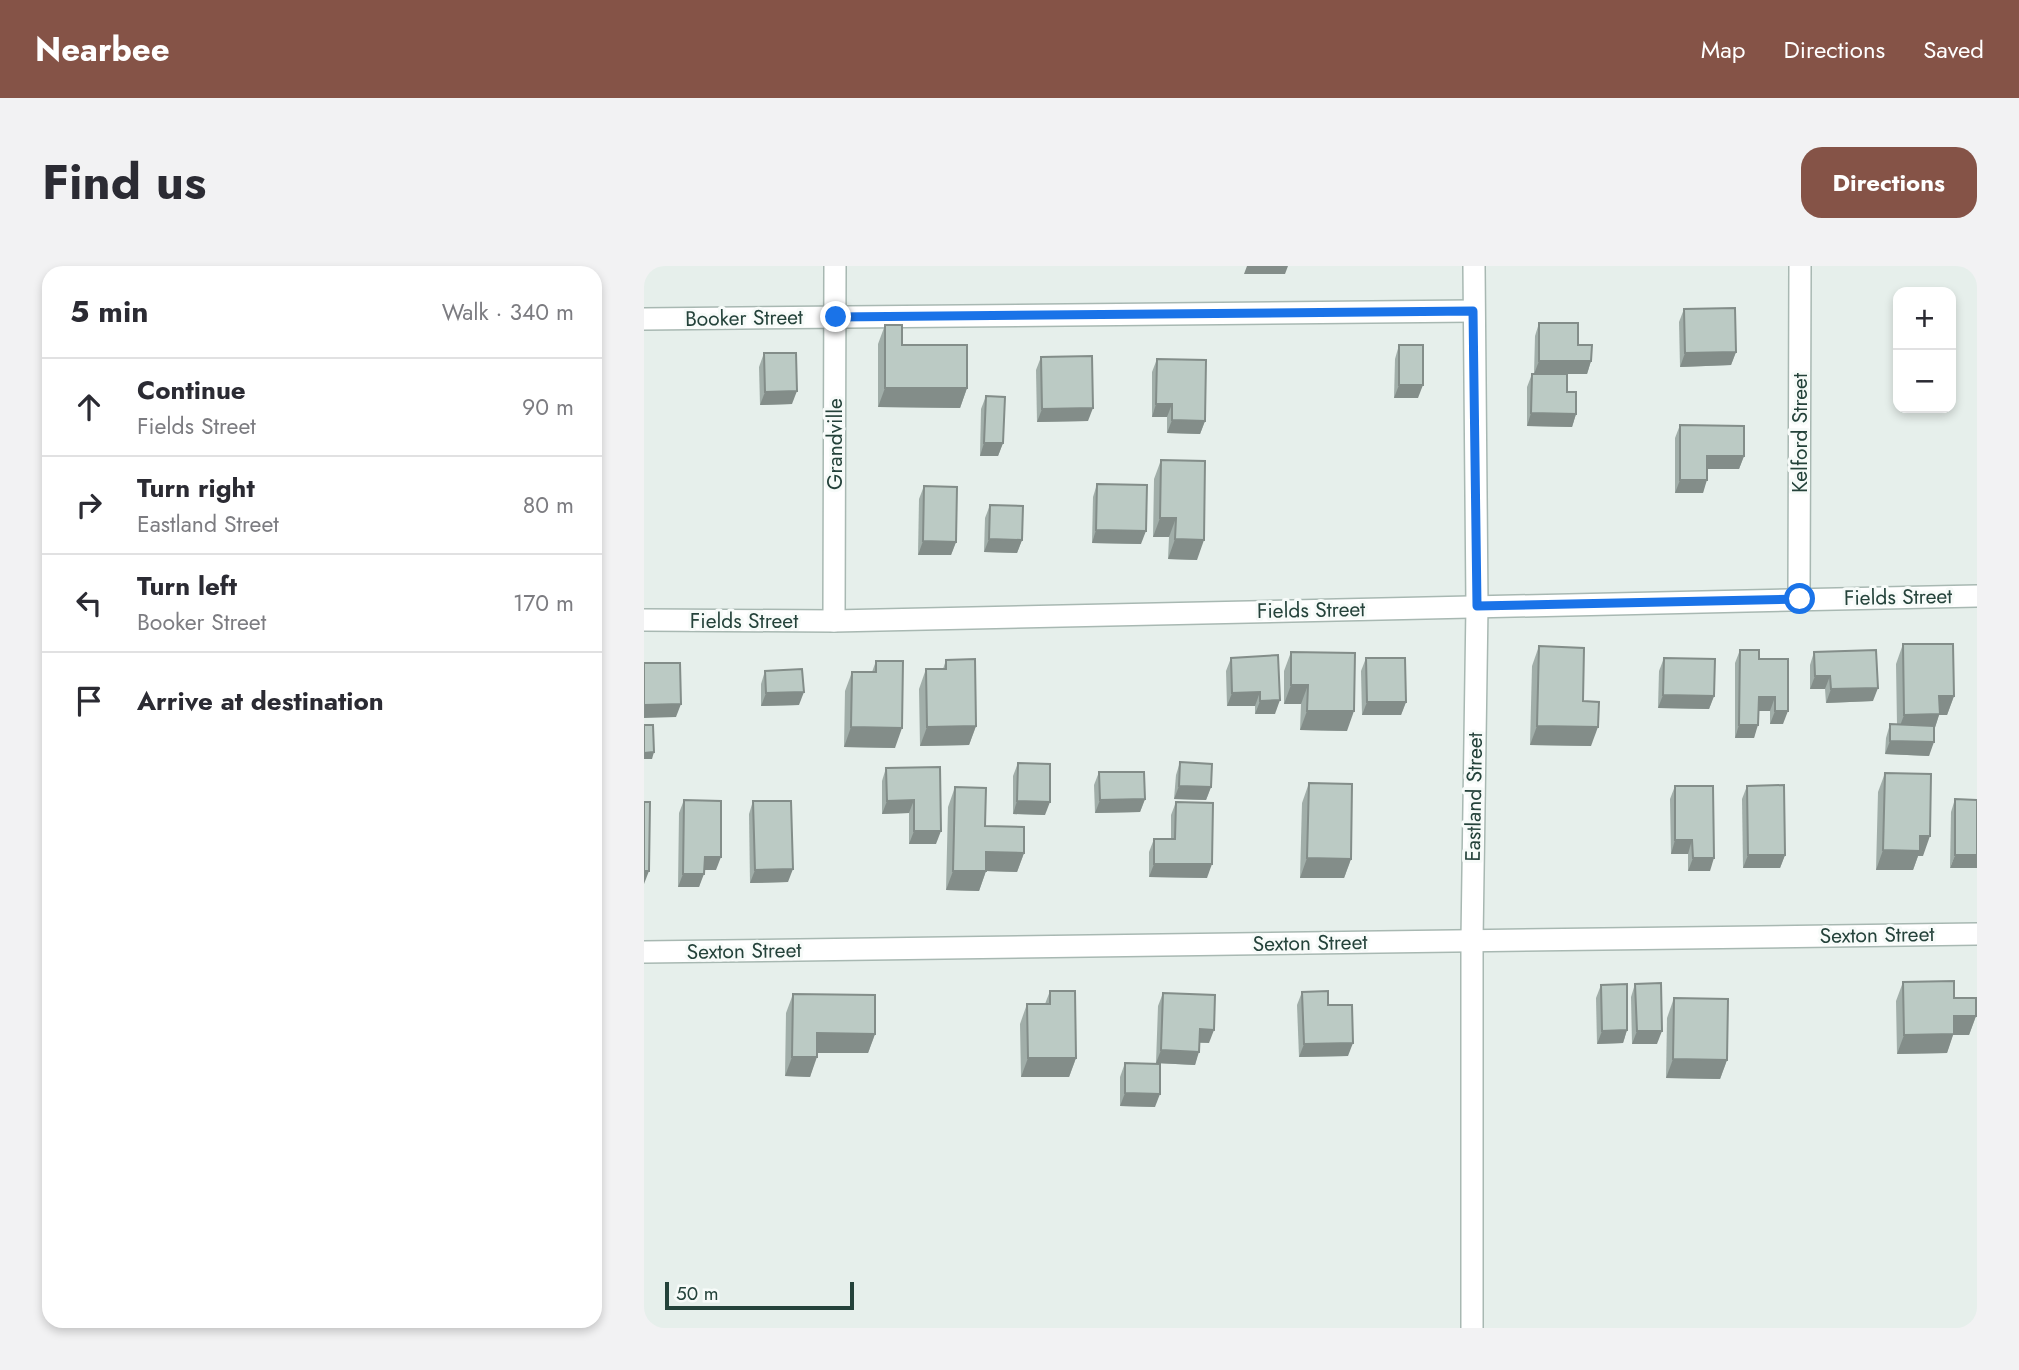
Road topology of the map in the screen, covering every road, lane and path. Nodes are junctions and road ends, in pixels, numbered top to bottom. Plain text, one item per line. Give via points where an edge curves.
1 (835, 266) edge
2 (1474, 266) edge
3 (1800, 266) edge
4 (1473, 311) junction
5 (836, 317) junction
6 (644, 319) edge
7 (1977, 596) edge
8 (1800, 599) junction
9 (1477, 606) junction
10 (644, 621) edge
11 (834, 621) junction
12 (1977, 934) edge
13 (1472, 940) junction
14 (644, 952) edge
15 (1472, 1328) edge

1 - 5 street, Grandville
2 - 4 street, Eastland Street
3 - 8 street, Kelford Street
4 - 5 street, Booker Street
4 - 9 street, Eastland Street
5 - 6 street, Booker Street
5 - 11 street, Grandville
7 - 8 street, Fields Street
8 - 9 street, Fields Street
9 - 11 street, Fields Street
9 - 13 street, Eastland Street
10 - 11 street, Fields Street
12 - 13 street, Sexton Street
13 - 14 street, Sexton Street
13 - 15 street, Eastland Street

